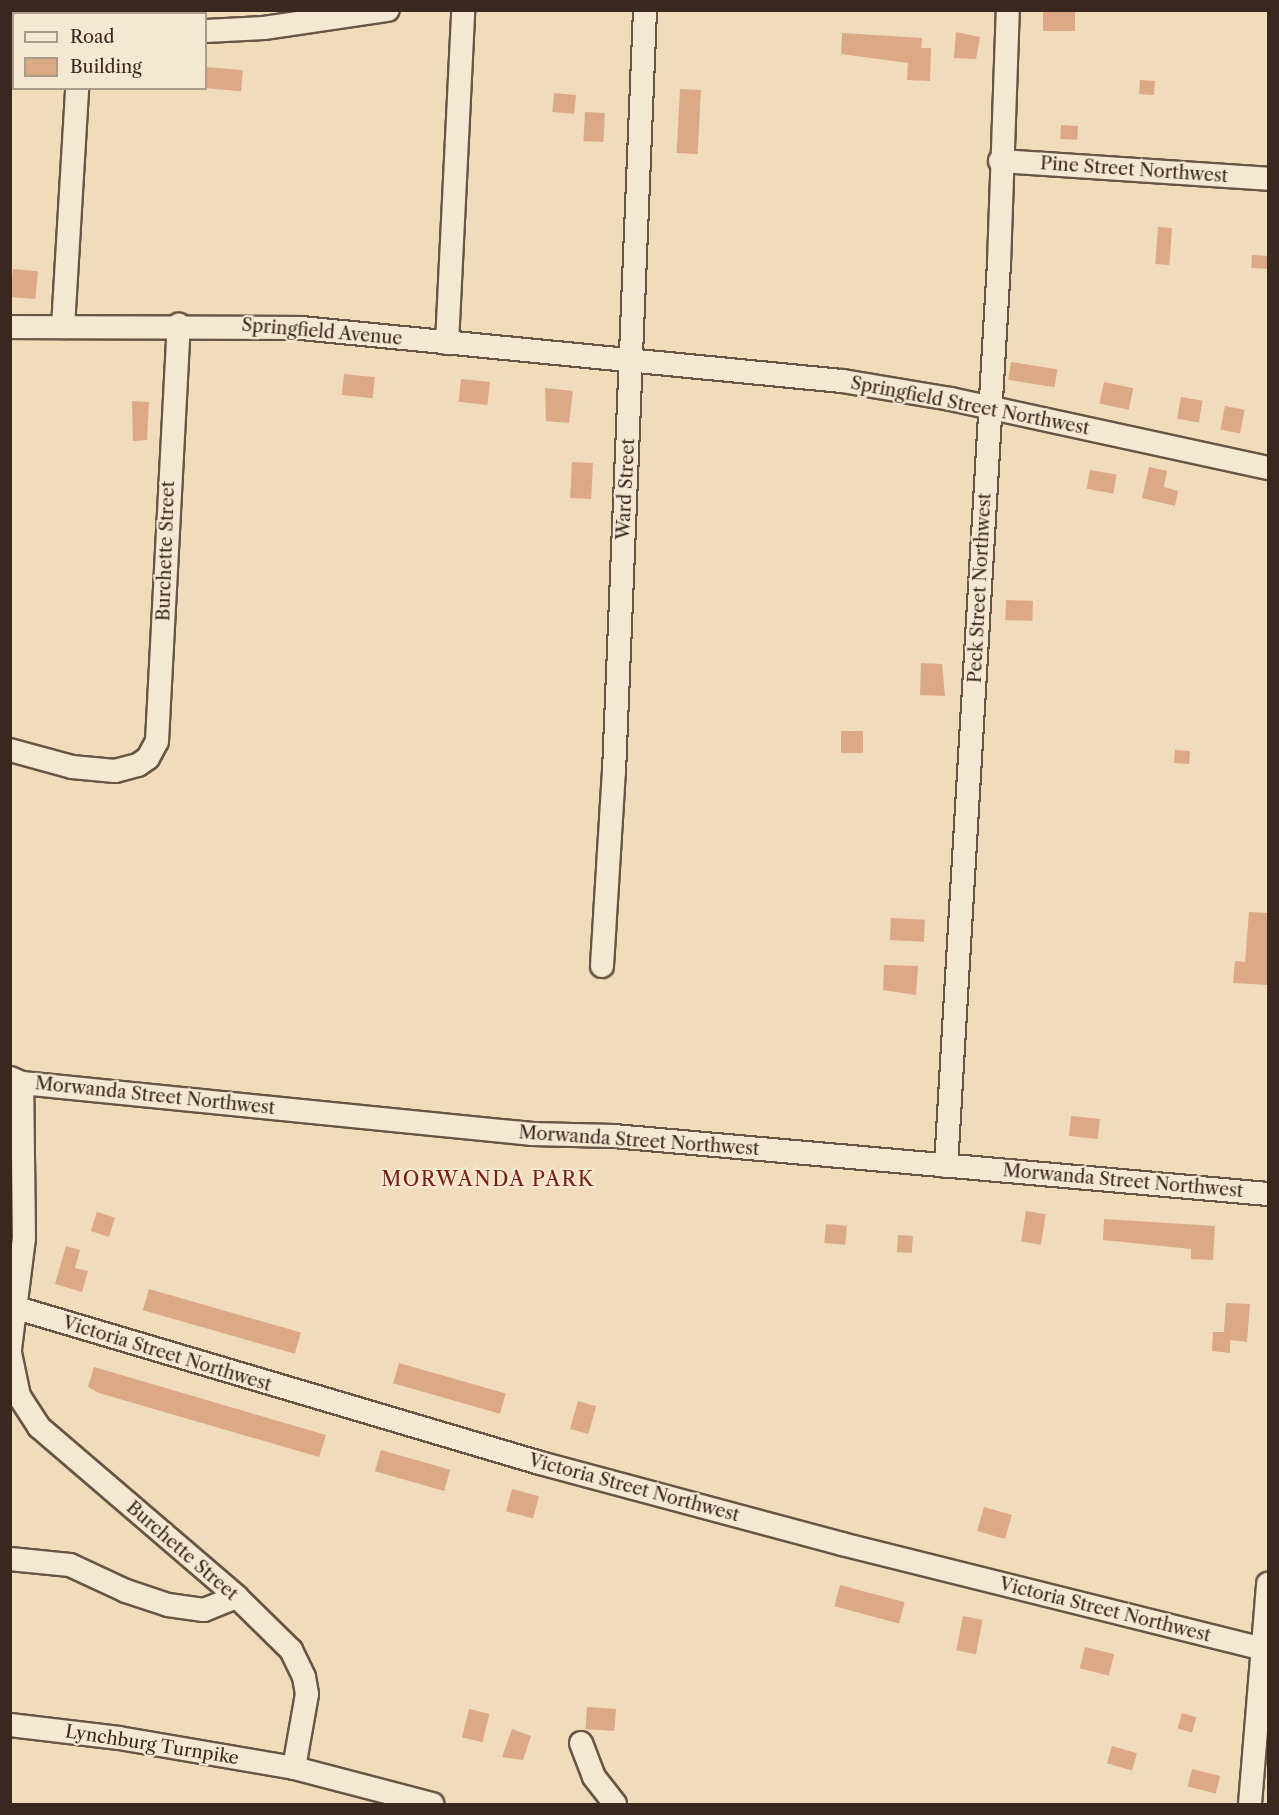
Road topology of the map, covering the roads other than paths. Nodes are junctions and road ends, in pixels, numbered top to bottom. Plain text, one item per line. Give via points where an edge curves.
1 (388, 10) edge
2 (463, 10) edge
3 (645, 10) edge
4 (1008, 10) edge
5 (207, 31) edge
6 (77, 90) edge
7 (1000, 161) junction
8 (1269, 179) edge
9 (179, 325) junction
10 (10, 327) edge
11 (63, 327) junction
12 (447, 343) junction
13 (632, 360) junction
14 (990, 407) junction
15 (1269, 468) edge
16 (10, 750) edge
17 (602, 966) dead end
18 (16, 1080) edge
19 (946, 1166) junction
20 (1269, 1194) edge
21 (14, 1307) edge
22 (10, 1349) edge
23 (10, 1353) edge
24 (10, 1559) edge
25 (1269, 1584) edge
26 (237, 1597) junction
27 (1263, 1649) junction
28 (10, 1725) edge
29 (580, 1743) dead end
30 (294, 1768) junction
31 (432, 1804) edge
32 (615, 1804) edge
33 (1250, 1804) edge

1 - 5 street via 264,28
2 - 12 street
3 - 13 street, Ward Street
4 - 7 street, Peck Street Northwest
6 - 11 street
7 - 8 street, Pine Street Northwest
7 - 14 street, Peck Street Northwest
9 - 11 street, Springfield Avenue
9 - 12 street, Springfield Avenue via 300,328
9 - 16 street, Burchette Street via 160,722 153,750 133,767 115,771 72,767
10 - 11 street, Springfield Avenue
12 - 13 street, Springfield Avenue
13 - 14 street, Springfield Street Northwest via 842,381
13 - 17 street, Ward Street
14 - 15 street, Springfield Street Northwest
14 - 19 street, Peck Street Northwest
18 - 19 street, Morwanda Street Northwest via 520,1132 626,1137
18 - 21 street via 24,1239
19 - 20 street, Morwanda Street Northwest
21 - 22 street
21 - 27 street, Victoria Street Northwest via 605,1480
23 - 26 street, Burchette Street via 19,1396 39,1427
24 - 26 street via 70,1565 143,1598 196,1609 221,1606
25 - 27 street
26 - 30 street, Burchette Street via 291,1650 304,1677 305,1717
27 - 33 street
28 - 30 street, Lynchburg Turnpike via 119,1738
29 - 32 street via 594,1777
30 - 31 street, Lynchburg Turnpike

